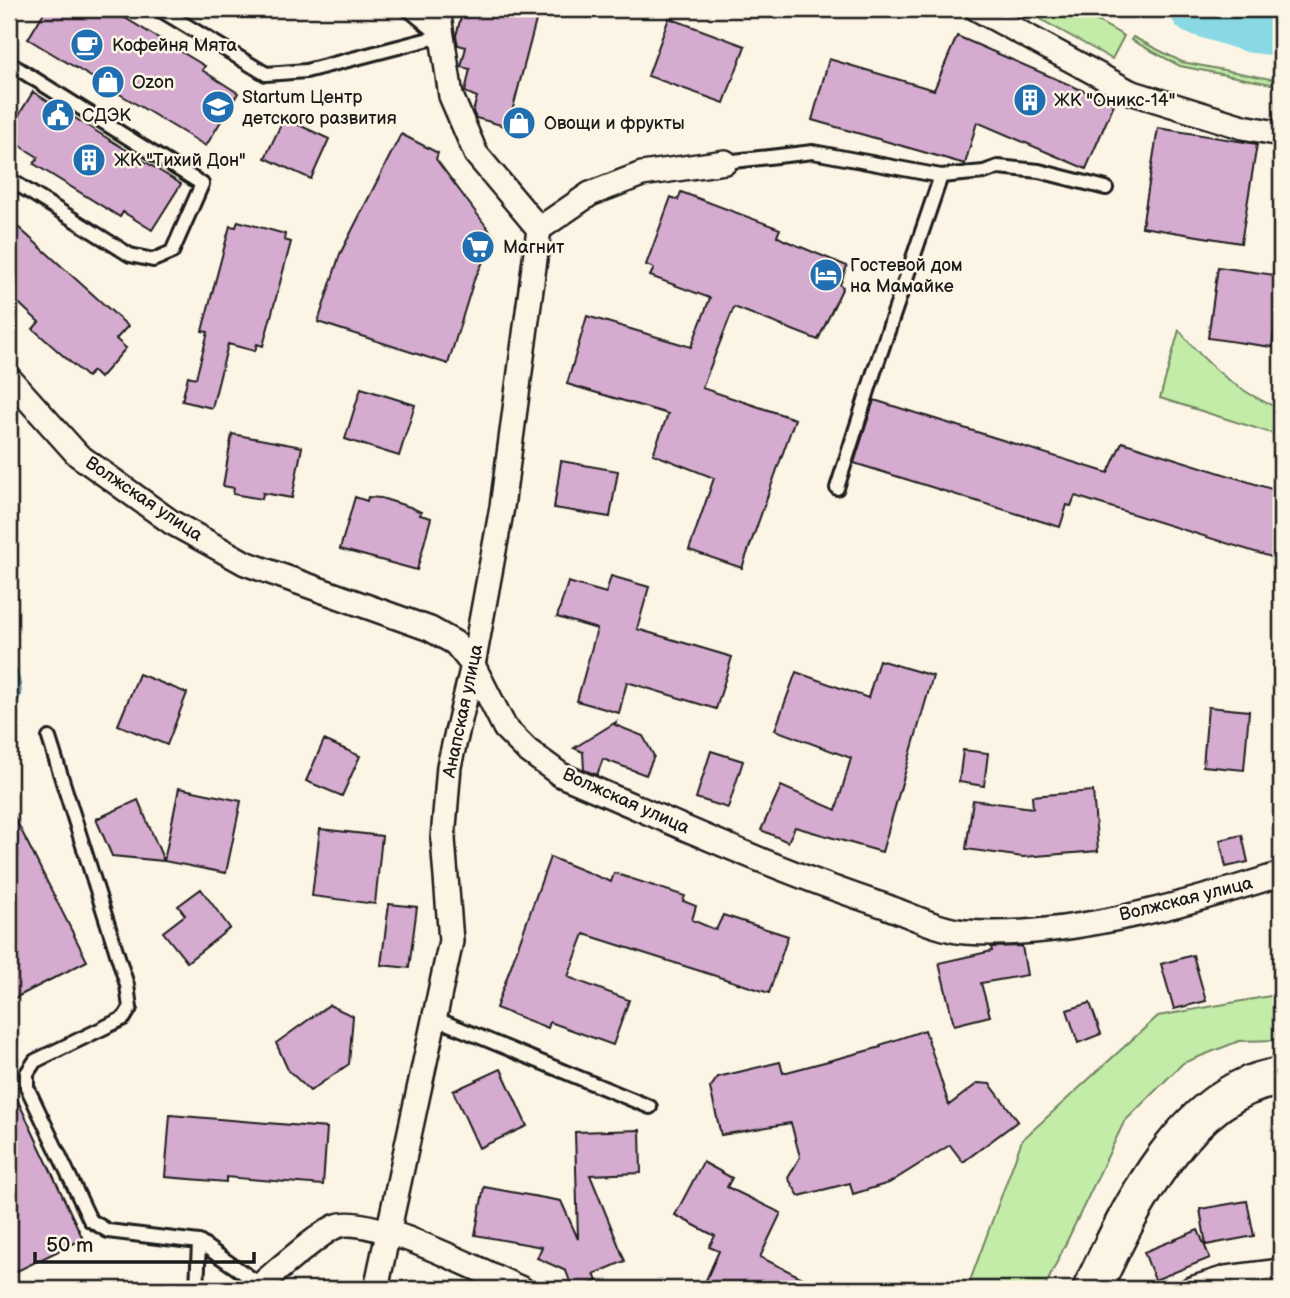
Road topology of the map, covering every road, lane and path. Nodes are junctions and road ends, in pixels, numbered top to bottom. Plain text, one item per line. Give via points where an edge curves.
1 (12, 9) edge
2 (159, 9) edge
3 (408, 9) edge
4 (438, 9) edge
5 (977, 9) edge
6 (9, 15) edge
7 (441, 36) junction
8 (9, 63) edge
9 (1281, 134) edge
10 (725, 162) joint
11 (942, 176) junction
12 (9, 179) edge
13 (1106, 188) dead end
14 (539, 229) junction
15 (9, 378) edge
16 (837, 488) dead end
17 (474, 665) junction
18 (49, 738) dead end
19 (1281, 874) edge
20 (434, 1018) junction
21 (1281, 1077) edge
22 (649, 1107) dead end
23 (390, 1232) junction
24 (199, 1242) junction
25 (1281, 1271) edge
26 (259, 1287) edge
27 (197, 1289) edge
28 (376, 1289) edge
29 (522, 1289) edge
30 (1092, 1289) edge
31 (1191, 1289) edge

1 - 6 lane
2 - 7 lane via 266,74 306,71
3 - 7 lane
4 - 7 street
5 - 9 street via 1130,92
7 - 14 street via 451,96 476,154
8 - 12 lane via 202,184 172,252 153,260 130,255
10 - 11 lane via 813,152
10 - 14 street via 629,179 590,194
11 - 13 lane via 998,167 1039,171
11 - 16 lane
14 - 17 street, Анапская улица via 502,507
15 - 17 street, Волжская улица via 78,455 172,522 245,563 430,629 455,643
17 - 19 street, Волжская улица via 505,728 562,775 835,890 962,932 1006,934 1062,928 1210,897
17 - 20 street, Анапская улица via 449,766 443,839 451,941
18 - 24 lane via 127,985 130,1008 124,1018 35,1061 27,1073 27,1087 90,1220 108,1231
20 - 22 lane
20 - 23 street, Анапская улица
21 - 30 main road via 1242,1089 1209,1109 1189,1129 1130,1208
23 - 26 street via 358,1223 336,1226
23 - 28 street, Анапская улица
23 - 29 street
24 - 26 lane
24 - 27 lane
25 - 31 street via 1226,1278

